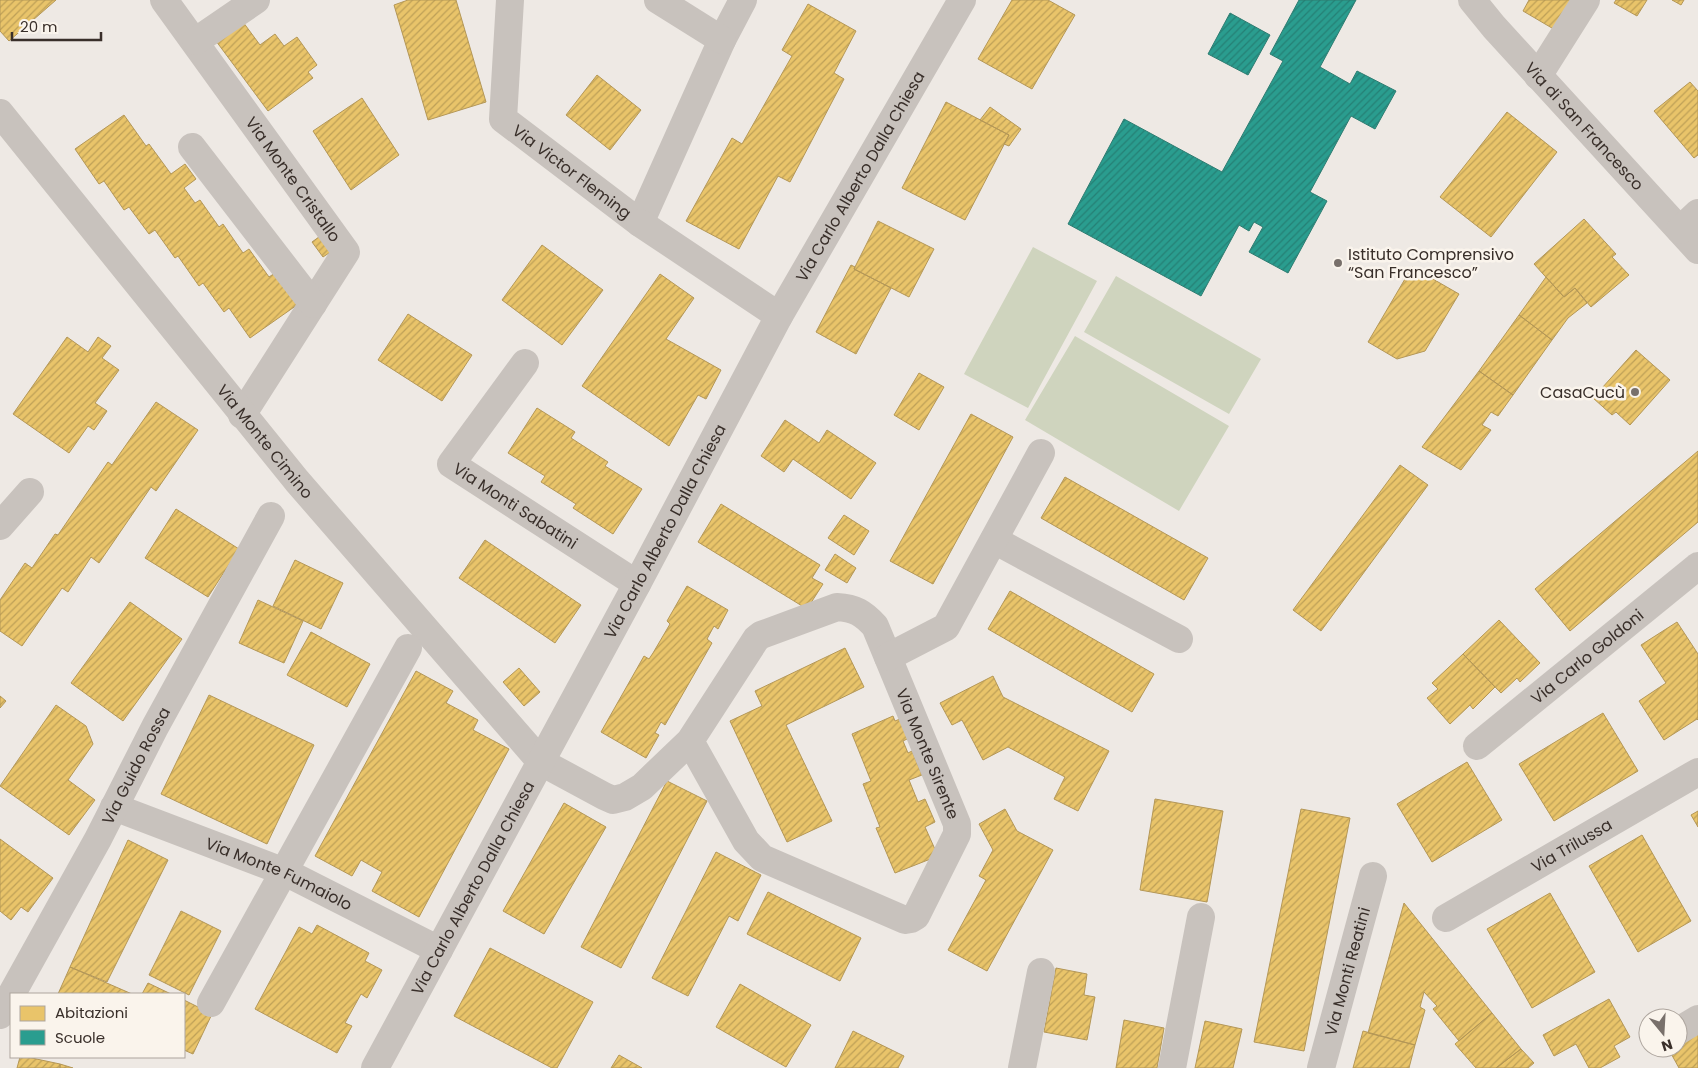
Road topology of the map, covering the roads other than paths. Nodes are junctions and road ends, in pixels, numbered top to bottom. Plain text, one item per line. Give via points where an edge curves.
1 (164, 0) edge
2 (256, 0) edge
3 (510, 0) edge
4 (658, 0) edge
5 (743, 0) edge
6 (962, 0) edge
7 (1472, 0) edge
8 (1586, 0) edge
9 (722, 40) junction
10 (196, 42) junction
11 (1538, 76) junction
12 (0, 113) edge
13 (192, 147) dead end
14 (1689, 221) edge
15 (640, 223) junction
16 (1698, 250) edge
17 (313, 304) junction
18 (779, 316) junction
19 (525, 364) dead end
20 (242, 415) junction
21 (1041, 453) dead end
22 (30, 492) dead end
23 (272, 516) dead end
24 (0, 526) edge
25 (994, 540) junction
26 (1698, 566) edge
27 (637, 584) junction
28 (1179, 639) dead end
29 (408, 648) dead end
30 (888, 657) junction
31 (690, 741) junction
32 (1478, 746) dead end
33 (541, 762) junction
34 (1698, 772) edge
35 (114, 807) junction
36 (285, 872) junction
37 (1373, 876) dead end
38 (1201, 917) dead end
39 (1446, 918) dead end
40 (439, 950) junction
41 (1040, 972) dead end
42 (12, 993) edge
43 (10, 997) edge
44 (211, 1003) dead end
45 (0, 1015) edge
46 (375, 1068) edge
47 (1022, 1068) edge
48 (1172, 1068) edge
49 (1321, 1068) edge

1 - 10 street, Via Monte Cristallo
2 - 10 street
3 - 15 street, Via Victor Fleming via 503,119
4 - 9 street
5 - 9 street, Via Victor Fleming
6 - 18 street, Via Carlo Alberto Dalla Chiesa
7 - 11 street, Via di San Francesco
8 - 11 street
9 - 15 street, Via Victor Fleming
10 - 17 street, Via Monte Cristallo via 346,252
11 - 14 street, Via di San Francesco
12 - 20 street, Via Monte Cimino
13 - 17 street
14 - 16 street, Via di San Francesco
15 - 18 street, Via Victor Fleming
17 - 20 street, Via Monte Cristallo
18 - 27 street, Via Carlo Alberto Dalla Chiesa
19 - 27 street, Via Monti Sabatini via 450,464
20 - 33 street, Via Monte Cimino
21 - 25 street
22 - 24 street
23 - 35 street, Via Guido Rossa
25 - 28 street
25 - 30 street via 946,627
26 - 32 street, Via Carlo Goldoni
27 - 33 street, Via Carlo Alberto Dalla Chiesa
29 - 36 street
30 - 31 street, Via Monte Sirente via 875,626 866,616 850,608 837,607 761,635
30 - 31 street, Via Monte Sirente via 958,828 916,916 911,919 905,920 762,858 746,841
31 - 33 street, Via Monte Sirente via 642,786 625,797 613,800
33 - 40 street, Via Carlo Alberto Dalla Chiesa
34 - 39 street, Via Trilussa
35 - 36 street, Via Monte Fumaiolo
35 - 42 street, Via Guido Rossa
36 - 40 street, Via Monte Fumaiolo
36 - 44 street
37 - 49 street, Via Monti Reatini
38 - 48 street
40 - 46 street, Via Carlo Alberto Dalla Chiesa
41 - 47 street
43 - 45 street, Via Guido Rossa

